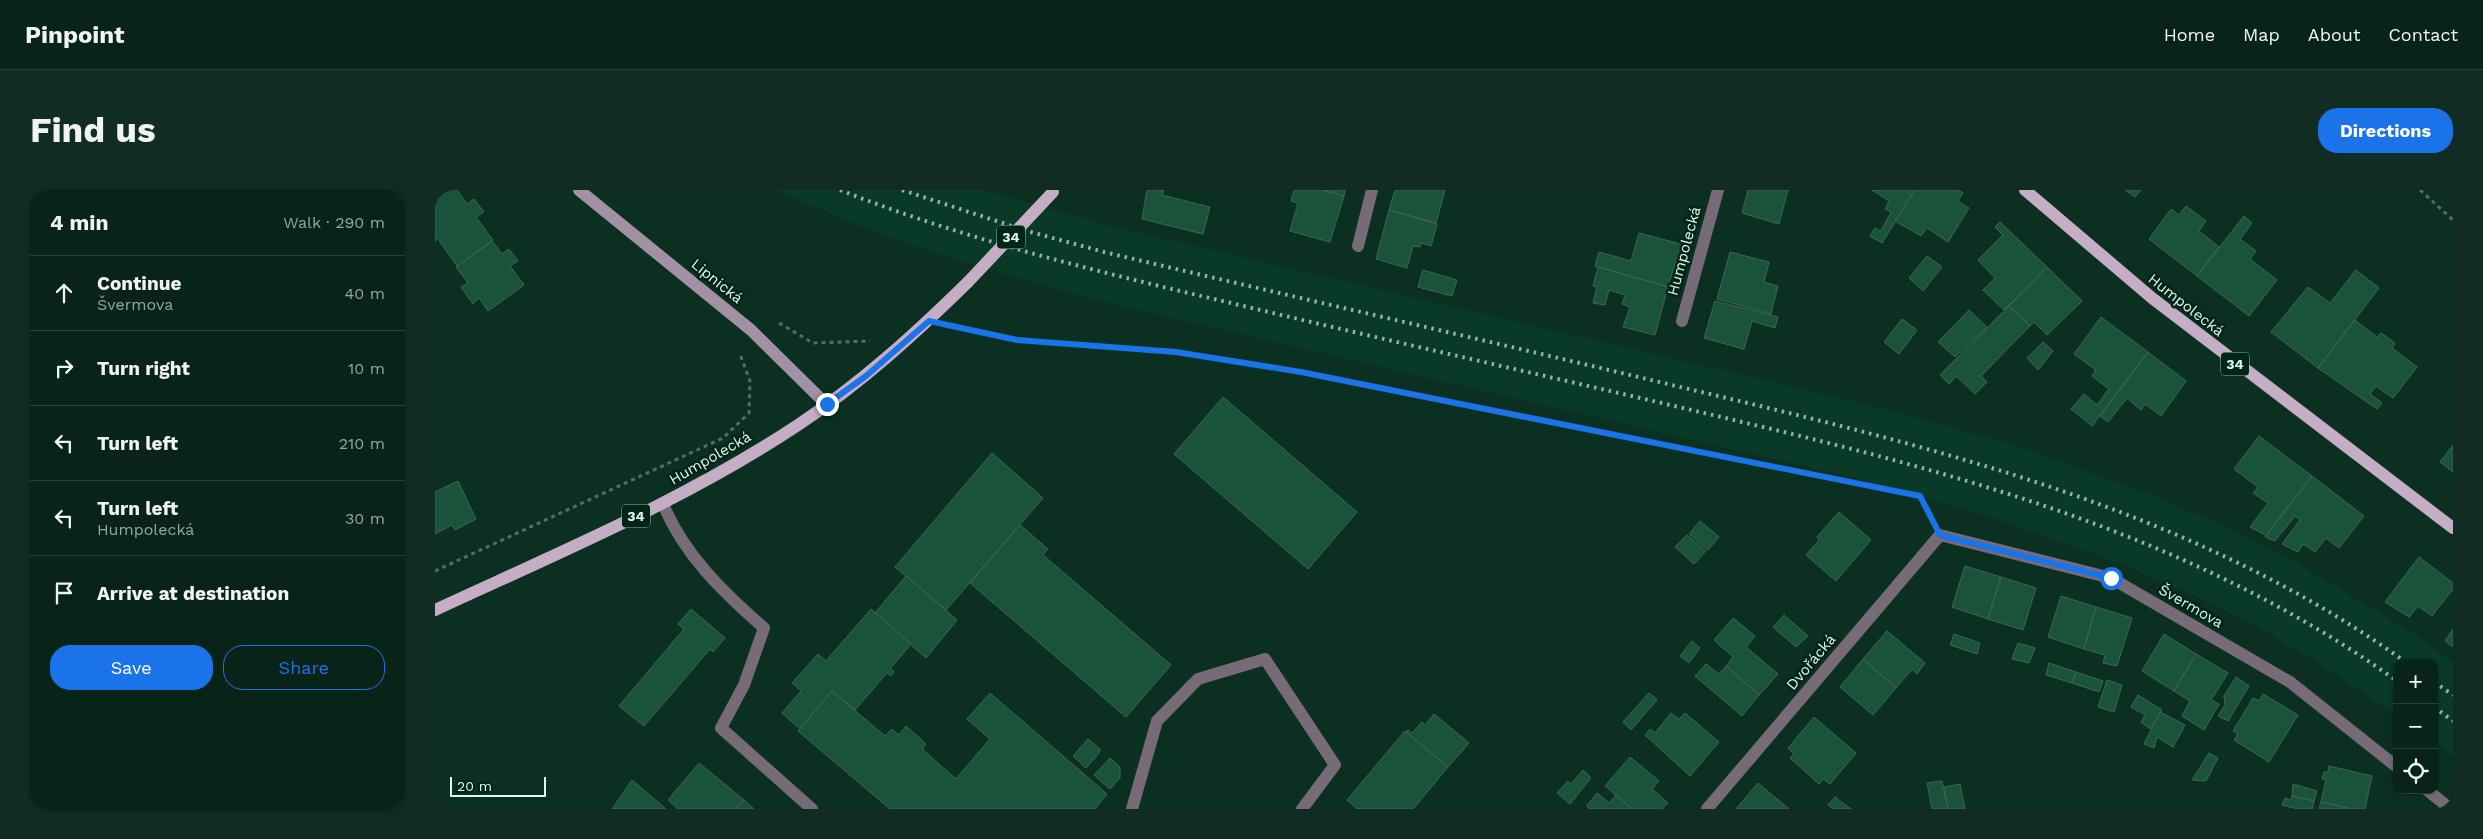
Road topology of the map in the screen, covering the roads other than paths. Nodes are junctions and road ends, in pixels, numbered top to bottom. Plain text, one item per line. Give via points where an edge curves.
1 (579, 190) edge
2 (1372, 190) edge
3 (1718, 190) edge
4 (2025, 190) edge
5 (1054, 191) edge
6 (1358, 246) dead end
7 (1682, 321) dead end
8 (827, 404) junction
9 (663, 504) junction
10 (2453, 528) edge
11 (1940, 535) joint
12 (435, 610) edge
13 (2393, 764) edge
14 (2432, 794) edge
15 (812, 809) edge
16 (1132, 809) edge
17 (1302, 809) edge
18 (1707, 809) edge
19 (2451, 809) edge

1 - 8 street, Lipnická via 751,330
2 - 6 street
3 - 7 street, Humpolecká
4 - 10 main road, Humpolecká / 34 via 2151,298
5 - 8 main road, Humpolecká / 34, bridge via 929,321 866,376
8 - 9 main road, Humpolecká / 34 via 757,451
9 - 12 main road, Humpolecká / 34
9 - 15 street via 671,524 689,551 726,594 764,628 744,685 721,728
11 - 13 street, Švermova via 2111,578 2290,682
11 - 18 street, Dvořácká
14 - 19 street
16 - 17 street via 1157,721 1199,679 1265,659 1335,765

